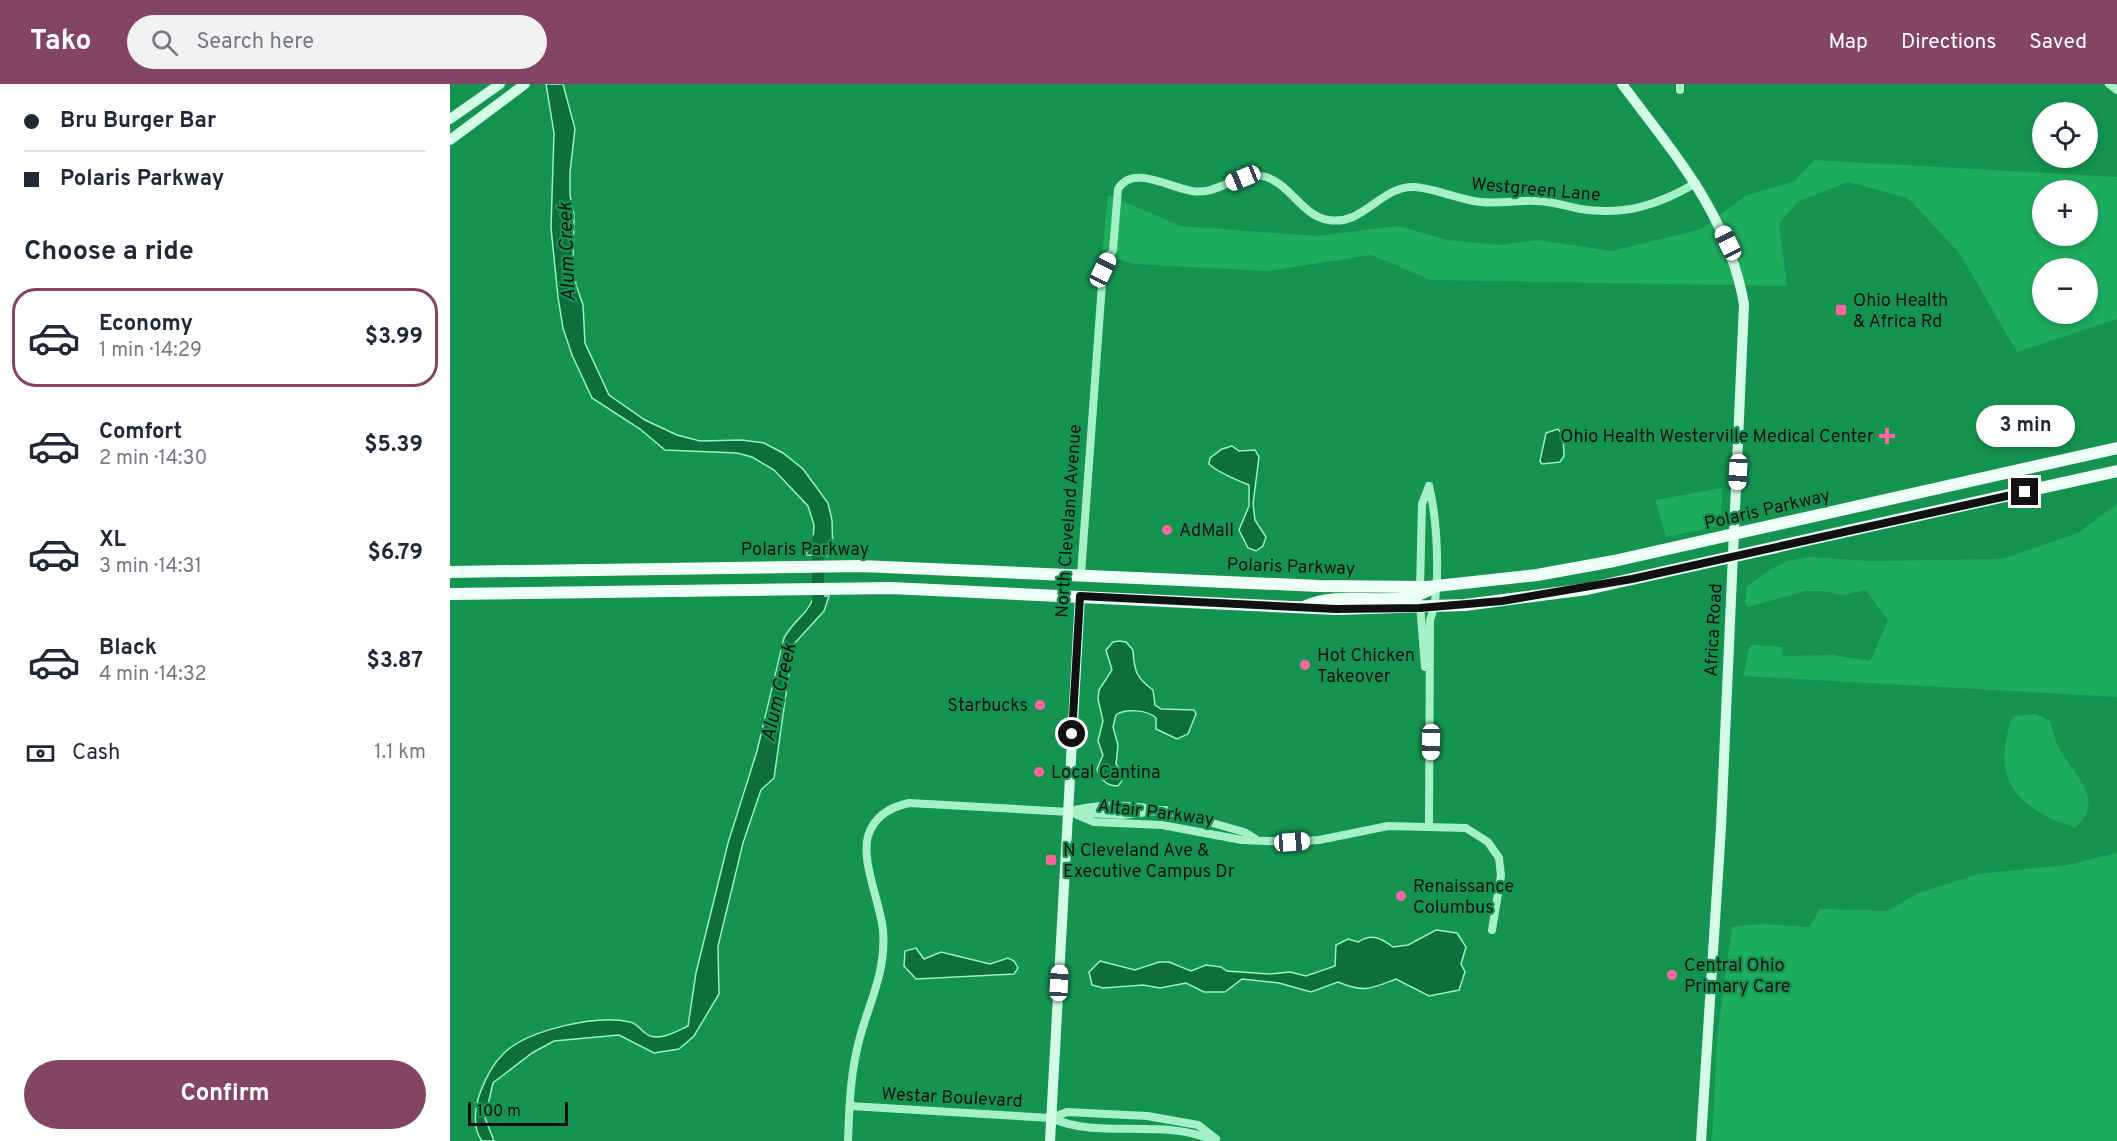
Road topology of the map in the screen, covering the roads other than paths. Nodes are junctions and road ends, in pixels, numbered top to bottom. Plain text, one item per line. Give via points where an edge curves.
1 (500, 84) edge
2 (524, 84) edge
3 (1622, 84) edge
4 (2109, 84) edge
5 (2117, 90) edge
6 (450, 119) edge
7 (450, 140) edge
8 (1696, 183) junction
9 (1102, 298) joint
10 (2117, 448) edge
11 (2117, 471) edge
12 (1735, 534) junction
13 (1733, 557) junction
14 (450, 572) edge
15 (1081, 574) junction
16 (1435, 586) junction
17 (450, 594) edge
18 (1080, 596) junction
19 (1420, 597) junction
20 (1435, 607) junction
21 (1430, 689) junction
22 (1068, 812) junction
23 (1429, 825) junction
24 (1254, 838) junction
25 (1492, 930) dead end
26 (850, 1106) junction
27 (1051, 1118) junction
28 (848, 1141) edge
29 (1050, 1141) edge
30 (1216, 1141) edge
31 (1701, 1141) edge

1 - 6 street
2 - 7 street
3 - 8 street, Africa Road
4 - 5 street
8 - 9 street, Westgreen Lane via 1653,205 1601,212 1537,201 1480,202 1413,187 1386,195 1360,214 1339,221 1317,217 1269,178 1243,178 1209,191 1194,192 1148,179 1128,178 1118,189 1113,250 1103,270
8 - 12 street, Africa Road via 1728,243 1744,304
9 - 15 street, North Cleveland Avenue
10 - 12 main road, Polaris Parkway
11 - 13 main road, Polaris Parkway
12 - 13 street, Africa Road
12 - 16 main road, Polaris Parkway via 1537,575
13 - 20 main road, Polaris Parkway via 1554,594
13 - 31 street, Africa Road
14 - 15 main road, Polaris Parkway via 844,566
15 - 18 main road, North Cleveland Avenue
15 - 19 main road, Polaris Parkway via 1319,586
16 - 19 main road
16 - 19 street via 1434,504 1429,486 1422,504
16 - 20 street
17 - 18 main road via 843,588
18 - 19 main road via 1302,607 1330,598
18 - 22 street, North Cleveland Avenue
19 - 20 main road, Polaris Parkway
19 - 21 street
20 - 21 street via 1430,620
21 - 23 street
22 - 24 street, Altair Parkway via 1094,822 1162,825 1242,840
22 - 24 street, Altair Parkway via 1094,805 1165,810
22 - 26 street via 909,803 892,808 876,820 869,834 867,853 882,927 883,957 878,989 855,1055
22 - 27 street, North Cleveland Avenue
23 - 24 street, Altair Parkway via 1370,827 1319,840
23 - 25 street, Altair Parkway via 1472,830 1495,849 1501,874
26 - 27 street, Westar Boulevard
26 - 28 street
27 - 29 street, North Cleveland Avenue
27 - 30 street, Westar Boulevard via 1068,1126 1191,1131
27 - 30 street, Westar Boulevard via 1067,1112 1147,1116 1198,1125

